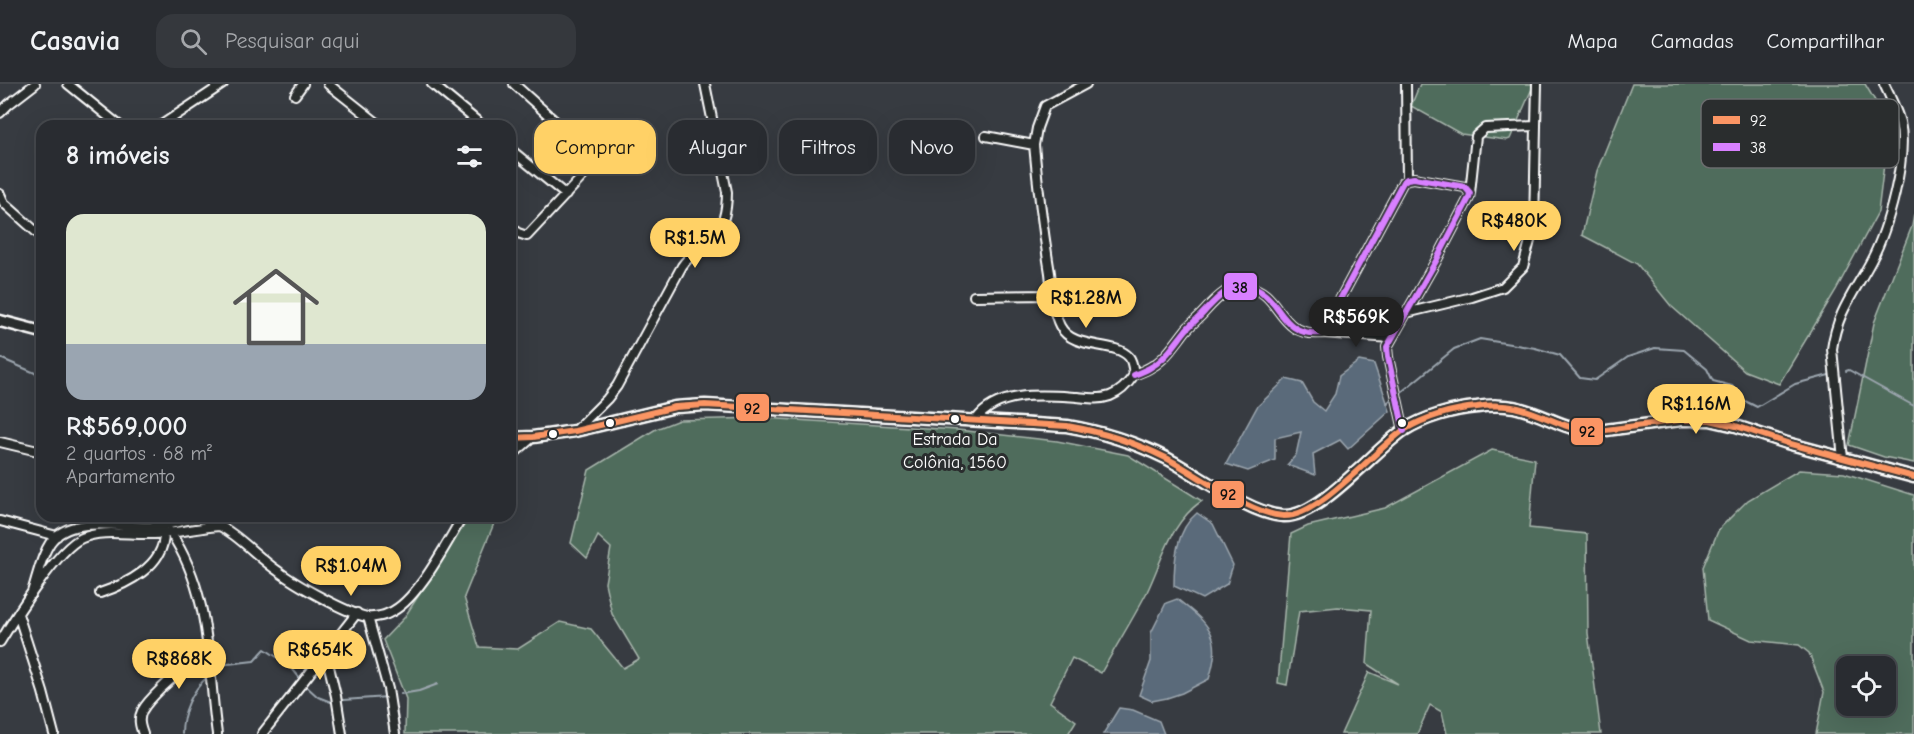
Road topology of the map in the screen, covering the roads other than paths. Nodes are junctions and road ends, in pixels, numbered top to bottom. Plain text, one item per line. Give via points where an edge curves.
1 (35, 84) edge
2 (69, 84) edge
3 (223, 84) edge
4 (303, 84) edge
5 (328, 84) edge
6 (432, 84) edge
7 (514, 84) edge
8 (705, 84) edge
9 (1086, 84) edge
10 (1406, 84) edge
11 (1537, 84) edge
12 (1884, 84) edge
13 (295, 95) dead end
14 (1891, 99) edge
15 (0, 113) edge
16 (113, 120) edge
17 (169, 120) edge
18 (373, 120) edge
19 (476, 120) edge
20 (554, 120) edge
21 (1899, 120) edge
22 (1536, 126) junction
23 (986, 136) dead end
24 (1034, 145) junction
25 (516, 153) edge
26 (1899, 162) edge
27 (1898, 168) edge
28 (585, 174) edge
29 (1407, 178) junction
30 (1470, 193) junction
31 (0, 194) edge
32 (566, 195) junction
33 (516, 231) edge
34 (36, 232) edge
35 (1053, 295) junction
36 (974, 296) dead end
37 (1406, 313) junction
38 (0, 321) edge
39 (36, 330) edge
40 (1322, 333) junction
41 (1391, 338) junction
42 (1134, 375) junction
43 (976, 420) junction
44 (1404, 430) junction
45 (575, 431) junction
46 (534, 437) junction
47 (516, 438) edge
48 (0, 442) edge
49 (36, 451) edge
50 (516, 452) edge
51 (1843, 459) junction
52 (1914, 477) edge
53 (0, 521) edge
54 (156, 522) edge
55 (181, 522) edge
56 (213, 522) edge
57 (459, 522) edge
58 (159, 526) junction
59 (219, 526) junction
60 (167, 533) junction
61 (57, 536) junction
62 (100, 593) dead end
63 (31, 595) junction
64 (357, 613) junction
65 (18, 614) junction
66 (368, 617) junction
67 (0, 642) edge
68 (208, 648) junction
69 (326, 654) junction
70 (54, 734) edge
71 (143, 734) edge
72 (217, 734) edge
73 (262, 734) edge
74 (342, 734) edge
75 (395, 734) edge

1 - 15 street
2 - 16 street
3 - 17 street
4 - 13 street
5 - 18 street
6 - 19 street
7 - 20 street
8 - 45 street via 727,192 720,227 682,266 617,386
9 - 24 street via 1045,106
10 - 29 street
11 - 22 street
12 - 14 street
21 - 26 street
22 - 30 street via 1485,128 1476,136
22 - 37 street via 1534,226 1523,267 1503,287
23 - 24 street
24 - 35 street
25 - 32 street
27 - 51 street via 1882,238 1839,316 1834,333 1832,349
28 - 32 street
29 - 30 street via 1465,187
29 - 40 street
30 - 37 street
31 - 34 street via 4,203
32 - 33 street via 527,236
35 - 36 street
35 - 42 street via 1064,332 1128,356
37 - 41 street
38 - 39 main road
40 - 41 street
40 - 42 street via 1296,330 1259,291 1240,287 1214,300 1162,359
41 - 44 street via 1388,357
42 - 43 street via 1112,396 1008,399 990,406
43 - 44 main road via 1100,432 1166,458 1253,508 1286,516 1302,512 1328,495
43 - 45 main road via 705,405 675,407
44 - 51 main road via 1450,412 1479,406 1515,407 1591,432 1680,420 1710,420
45 - 46 main road
46 - 47 main road
46 - 50 street
48 - 49 street
51 - 52 main road
53 - 61 street
54 - 58 street
55 - 58 street
56 - 59 street
57 - 66 street via 417,589 402,605 389,614
58 - 61 street via 83,525
59 - 60 street
59 - 64 street via 292,581
60 - 62 street via 162,548 146,568 120,586
60 - 63 street via 98,534 74,541
60 - 68 street via 196,585
61 - 63 street via 47,548
63 - 65 street
64 - 66 street
64 - 69 street
65 - 67 street
65 - 70 street
66 - 75 street via 388,689
68 - 71 street via 142,711
68 - 72 street
69 - 73 street
69 - 74 street

